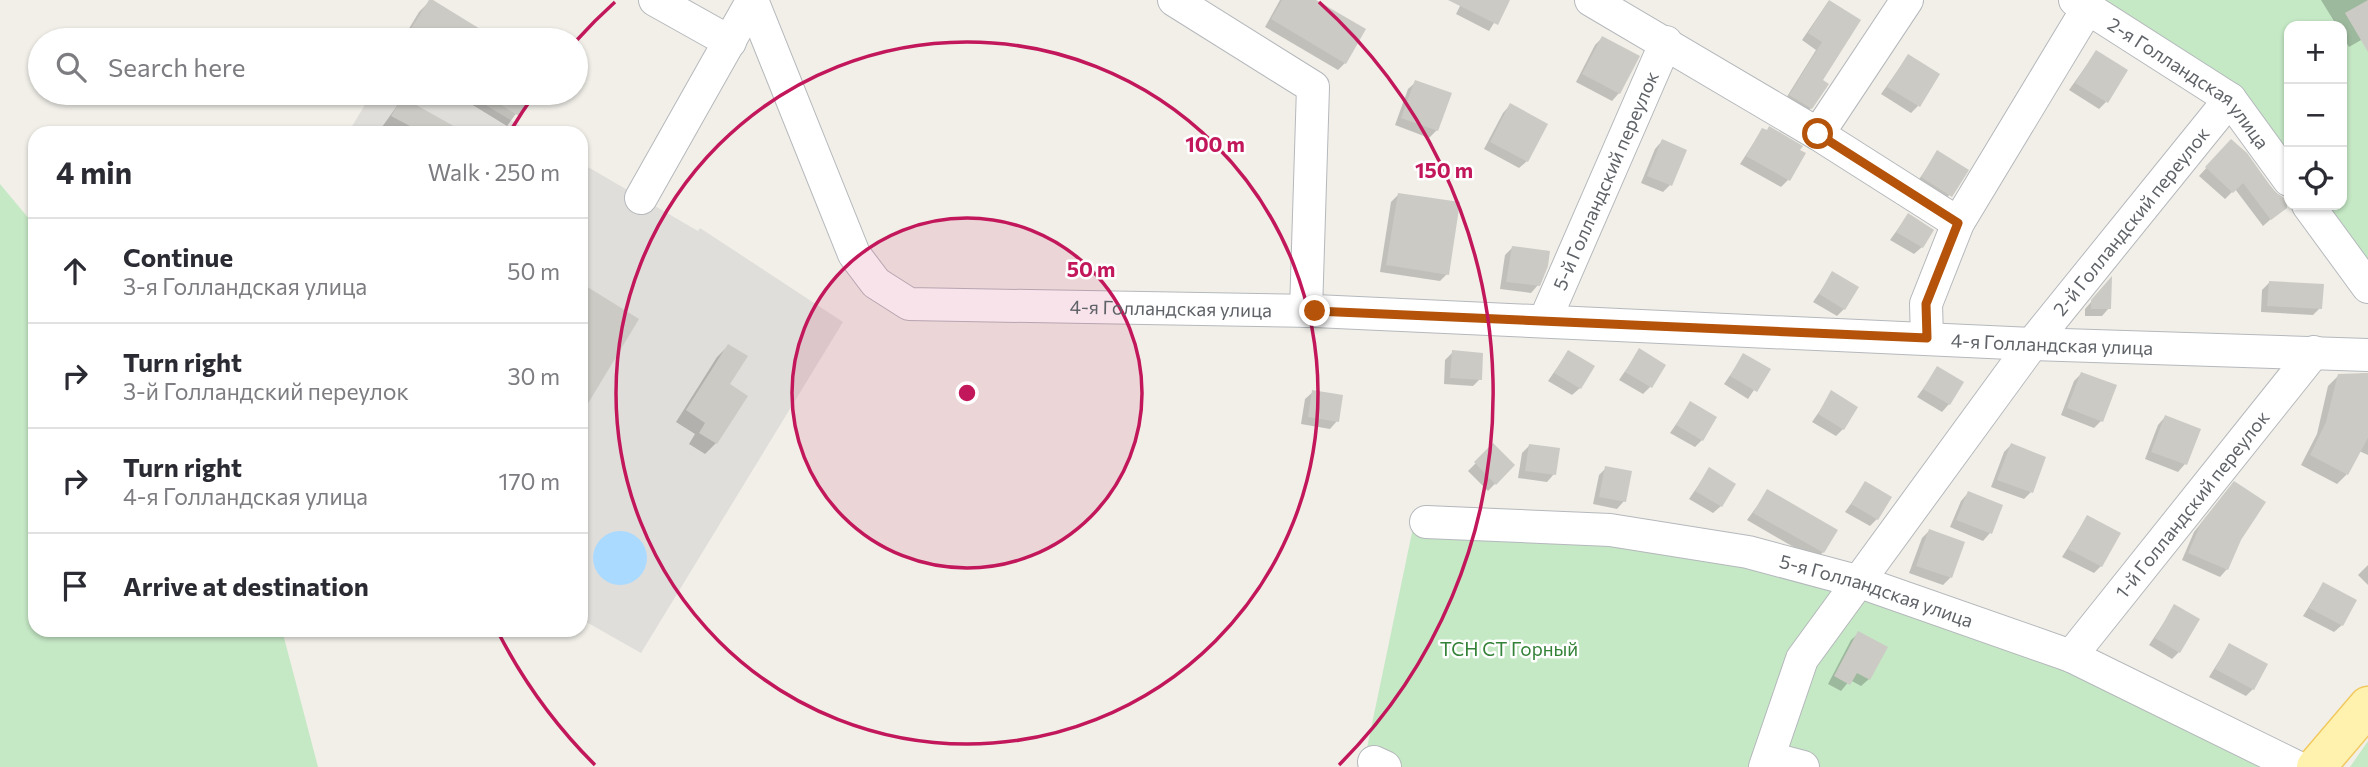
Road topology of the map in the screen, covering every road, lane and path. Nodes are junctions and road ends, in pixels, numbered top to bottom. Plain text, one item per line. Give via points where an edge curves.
1 (655, 0) edge
2 (1174, 0) edge
3 (1591, 0) edge
4 (1907, 0) edge
5 (752, 1) edge
6 (2082, 2) edge
7 (730, 42) junction
8 (1666, 42) junction
9 (2230, 99) junction
10 (1818, 134) junction
11 (2284, 173) edge
12 (641, 198) dead end
13 (2312, 210) edge
14 (1958, 223) junction
15 (2368, 287) edge
16 (1306, 311) junction
17 (1545, 320) junction
18 (1927, 338) junction
19 (2032, 344) junction
20 (2314, 352) junction
21 (2368, 355) edge
22 (1426, 522) dead end
23 (1860, 582) junction
24 (2071, 656) junction
25 (2368, 706) edge
26 (1767, 762) edge
27 (2321, 764) edge
28 (1802, 767) edge

1 - 7 street
2 - 16 street via 1313,87
3 - 8 street
4 - 10 street
5 - 7 street
5 - 16 street, 4-я Голландская улица via 854,254 876,284 909,304
6 - 9 street, 2-я Голландская улица
6 - 14 street
7 - 12 street
8 - 10 street
8 - 17 street, 5-й Голландский переулок
9 - 11 street, 2-я Голландская улица
9 - 19 street, 2-й Голландский переулок
10 - 14 street
13 - 15 street
14 - 18 street via 1926,304
16 - 17 street, 4-я Голландская улица
17 - 18 street, 4-я Голландская улица
18 - 19 street, 4-я Голландская улица
19 - 20 street, 4-я Голландская улица
19 - 23 street, 2-й Голландский переулок
20 - 21 street, 4-я Голландская улица
20 - 24 street, 1-й Голландский переулок
22 - 23 street, 5-я Голландская улица via 1610,530 1748,552
23 - 24 street, 5-я Голландская улица
23 - 26 street, 2-й Голландский переулок via 1802,659
24 - 27 street, 5-я Голландская улица
25 - 27 main road
26 - 28 street

